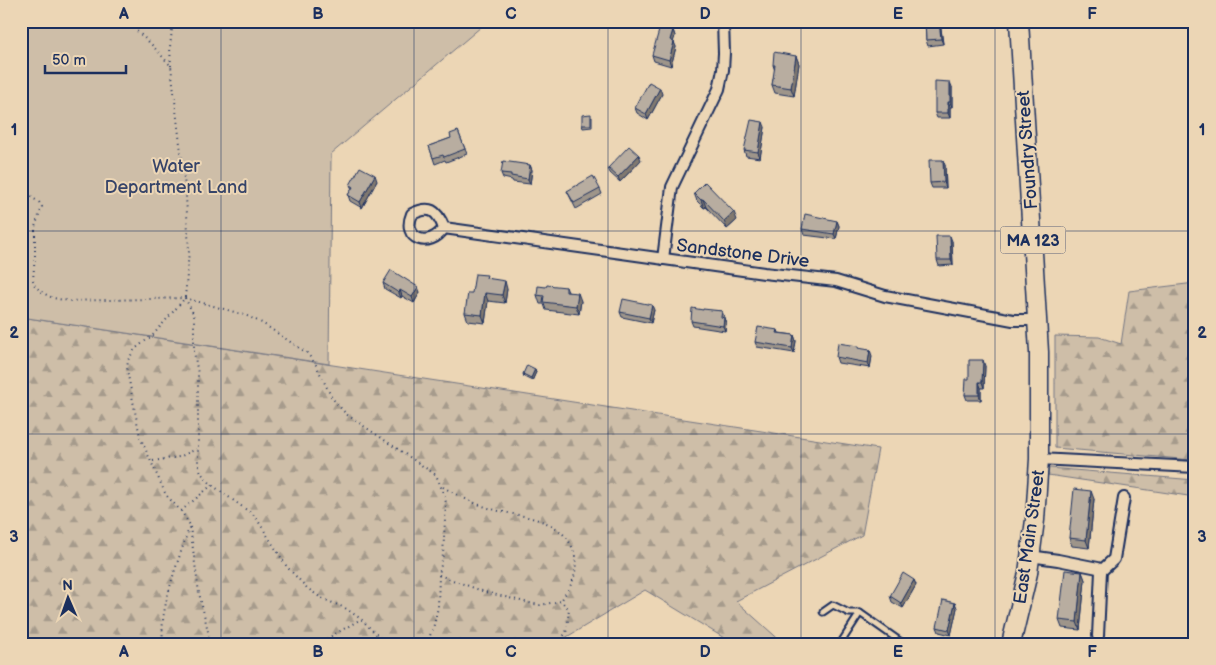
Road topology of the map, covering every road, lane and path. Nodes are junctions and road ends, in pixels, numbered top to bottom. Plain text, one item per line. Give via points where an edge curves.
1 (126, 21) edge
2 (173, 21) edge
3 (723, 21) edge
4 (1019, 21) edge
5 (171, 66) junction
6 (21, 185) edge
7 (444, 228) dead end
8 (663, 259) junction
9 (185, 298) junction
10 (1037, 320) junction
11 (199, 448) junction
12 (1039, 459) junction
13 (152, 461) junction
14 (1195, 467) edge
15 (212, 484) junction
16 (442, 487) junction
17 (1124, 498) dead end
18 (181, 511) junction
19 (190, 525) junction
20 (1030, 556) junction
21 (1101, 571) junction
22 (439, 575) junction
23 (561, 601) junction
24 (823, 612) dead end
25 (860, 613) junction
26 (361, 619) junction
27 (1098, 636) dead end
28 (1013, 642) edge
29 (164, 644) edge
30 (211, 644) edge
31 (318, 644) edge
32 (386, 644) edge
33 (426, 644) edge
34 (552, 644) edge
35 (840, 644) edge
36 (904, 644) edge

1 - 5 path
2 - 5 path
3 - 8 street via 723,70 719,89 672,187
4 - 10 highway, Foundry Street / MA 123
5 - 9 path via 189,227
6 - 9 path via 42,207 35,226 32,274 39,290 53,298 69,300
7 - 8 street, Sandstone Drive
8 - 10 street, Sandstone Drive via 836,281 884,296 1013,320
9 - 11 path via 194,315
9 - 13 path via 128,360 127,370 140,437
9 - 16 path via 262,322 307,353 332,398 346,414 436,475
10 - 12 highway, Foundry Street / MA 123
11 - 13 path via 179,457
11 - 15 path via 201,473
12 - 14 street
12 - 20 highway, East Main Street / MA 123
13 - 18 path via 166,495
15 - 18 path
15 - 26 path via 254,516 287,567 306,588
16 - 22 path via 446,503
16 - 23 path via 491,509 542,521 563,533 572,545 575,557 574,578
17 - 21 street via 1114,559
18 - 19 path
19 - 29 path via 165,606
19 - 30 path via 199,593
20 - 21 street
20 - 28 highway, East Main Street / MA 123
21 - 27 street
22 - 23 path via 529,603
22 - 33 path via 438,607
23 - 34 path via 568,609 567,632
24 - 25 lane via 833,606 849,613
25 - 35 lane
25 - 36 lane
26 - 31 path
26 - 32 path

